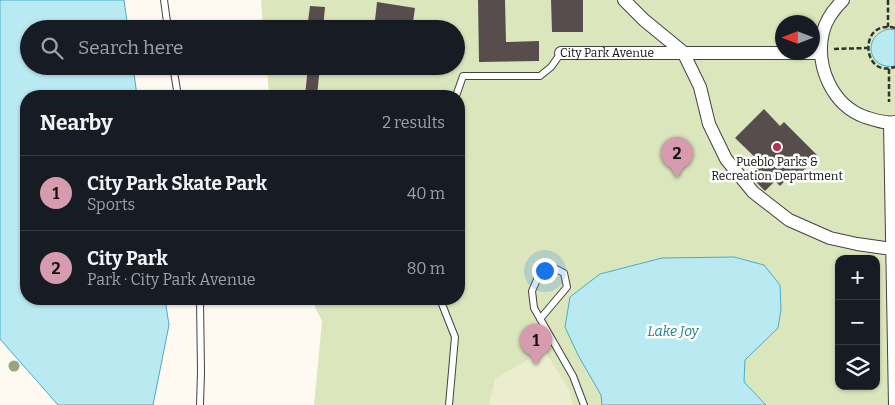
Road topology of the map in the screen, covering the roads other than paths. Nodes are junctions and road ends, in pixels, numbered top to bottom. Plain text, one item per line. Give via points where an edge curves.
1 (164, 0) edge
2 (624, 0) edge
3 (842, 0) edge
4 (167, 20) edge
5 (826, 51) junction
6 (561, 52) joint
7 (683, 52) junction
8 (175, 75) edge
9 (177, 90) edge
10 (458, 90) edge
11 (892, 122) edge
12 (892, 249) junction
13 (200, 305) edge
14 (442, 305) edge
15 (540, 319) junction
16 (200, 405) edge
17 (449, 405) edge
18 (584, 405) edge
19 (895, 405) edge

1 - 4 lane
2 - 7 street
3 - 5 street via 822,33
5 - 7 street, City Park Avenue
5 - 11 street via 820,60 830,88 846,106 877,121
6 - 7 street, City Park Avenue
6 - 10 lane, City Park Avenue via 540,76 463,76
7 - 12 street via 700,87 709,124 724,155 753,192 789,220 830,238
8 - 9 lane
11 - 12 street
12 - 19 street
13 - 16 lane
14 - 17 lane via 455,337
15 - 15 lane via 534,308 532,291 539,275 554,268 564,273 567,287
15 - 18 lane via 573,376

